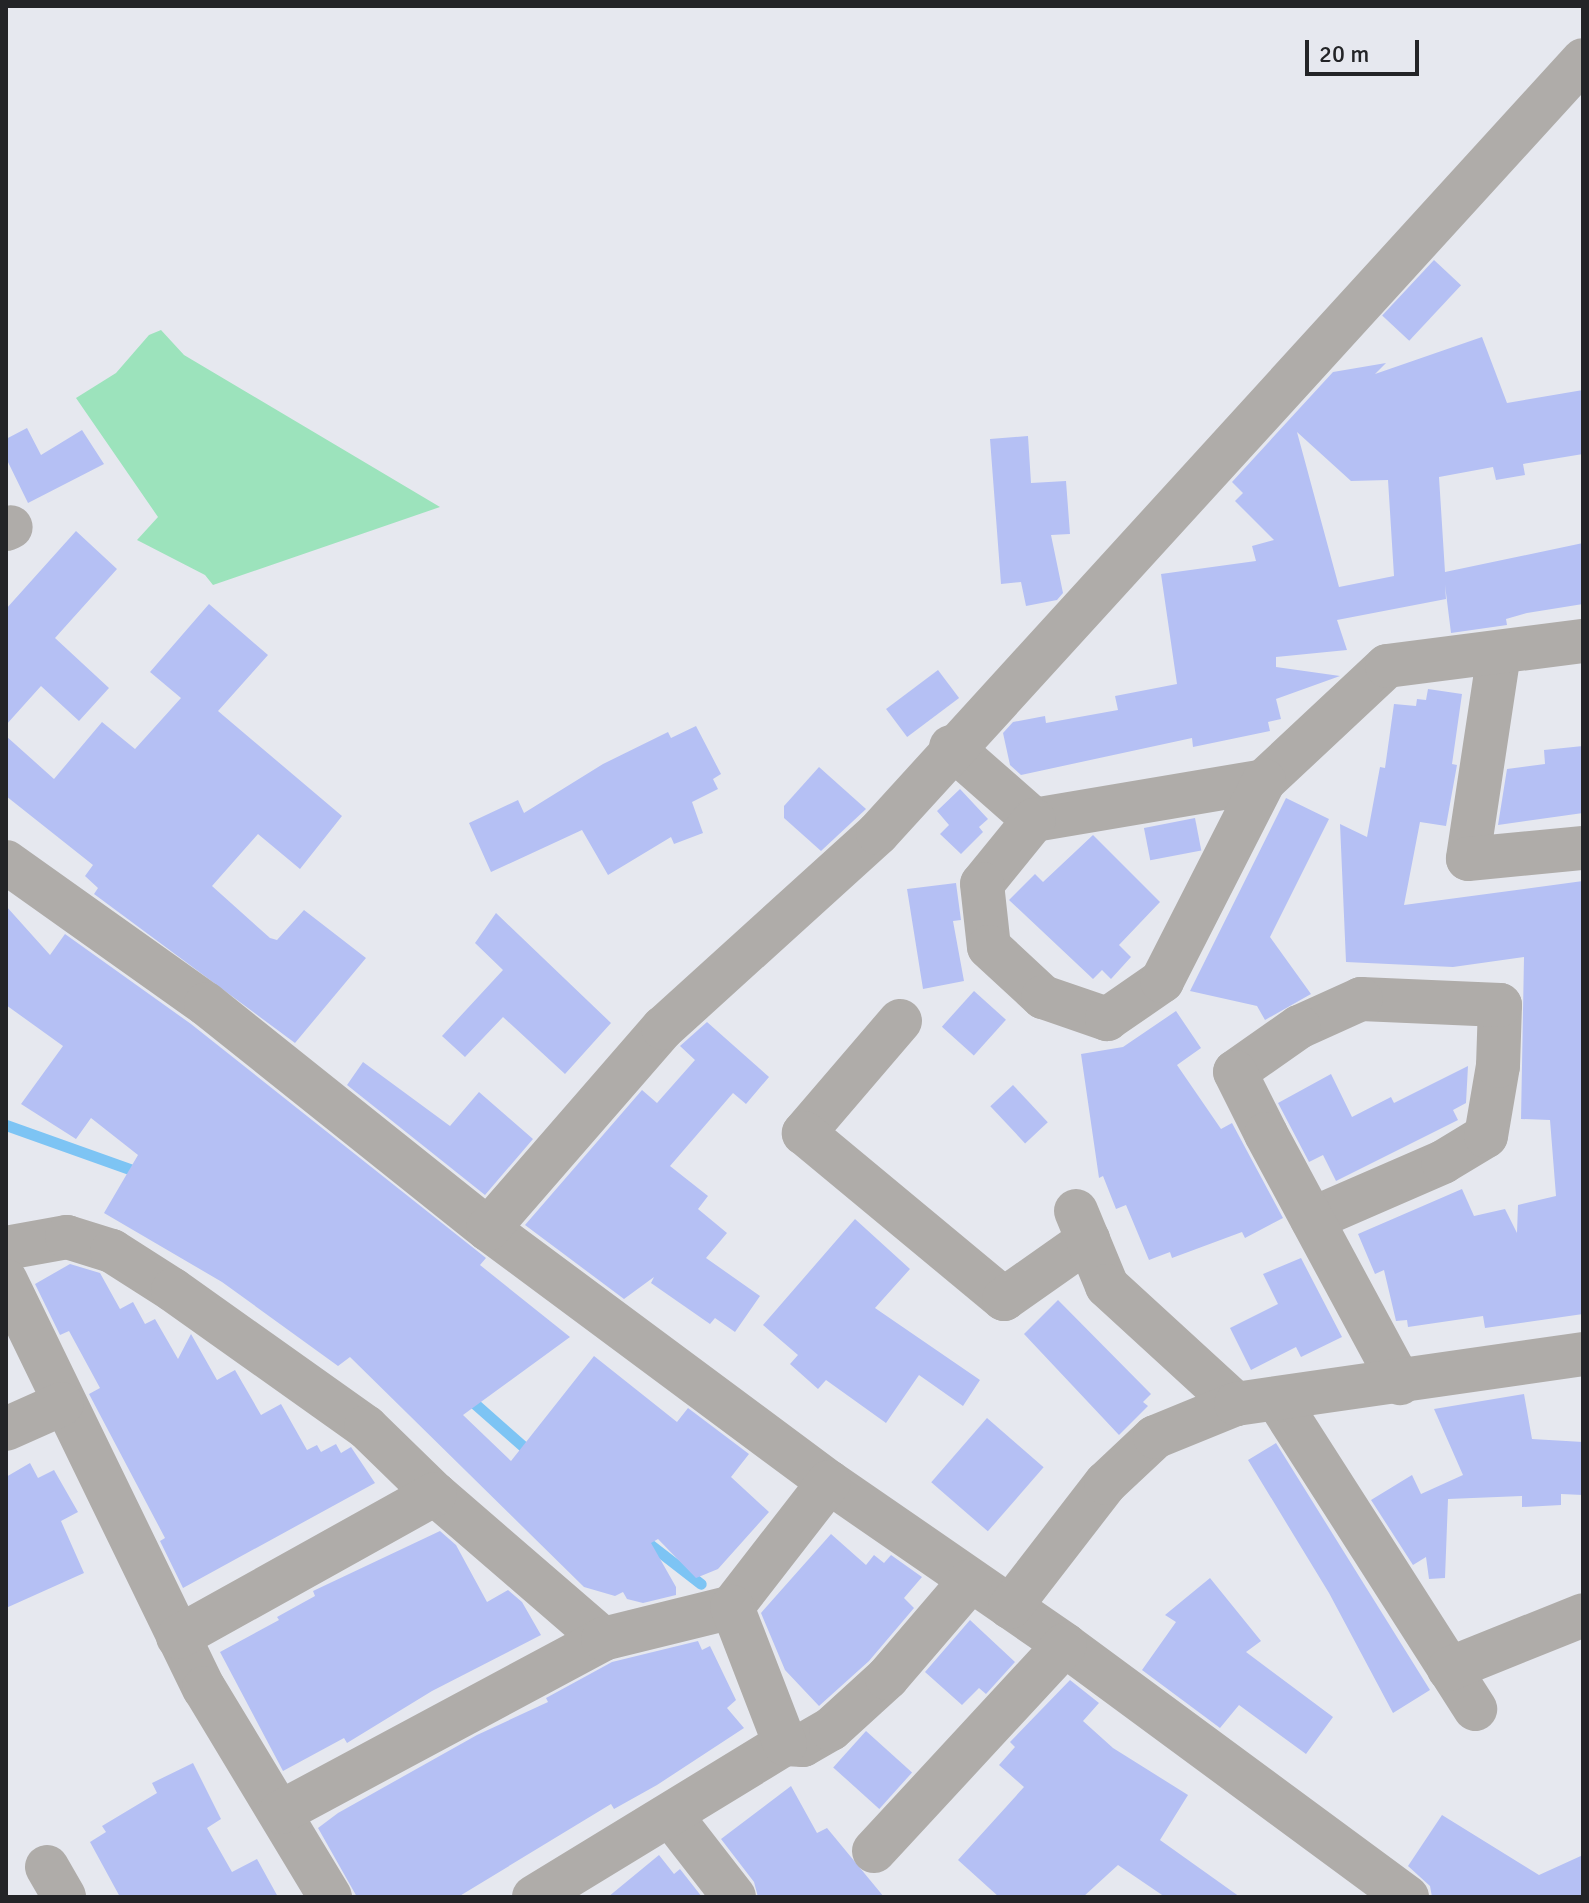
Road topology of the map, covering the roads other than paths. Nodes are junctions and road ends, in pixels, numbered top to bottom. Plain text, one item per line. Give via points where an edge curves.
1 (1583, 60) edge
2 (1583, 641) edge
3 (1499, 653) junction
4 (951, 747) junction
5 (1264, 781) junction
6 (1034, 820) junction
7 (1583, 848) edge
8 (6, 862) edge
9 (900, 1021) dead end
10 (1312, 1219) junction
11 (488, 1229) junction
12 (6, 1248) edge
13 (6, 1281) edge
14 (1583, 1354) edge
15 (1400, 1383) junction
16 (1257, 1401) junction
17 (62, 1404) junction
18 (6, 1429) edge
19 (829, 1482) junction
20 (435, 1494) junction
21 (970, 1581) junction
22 (732, 1607) junction
23 (1010, 1607) junction
24 (1583, 1615) edge
25 (178, 1637) junction
26 (603, 1639) junction
27 (1065, 1645) junction
28 (1449, 1669) junction
29 (1475, 1709) dead end
30 (785, 1744) junction
31 (281, 1812) junction
32 (672, 1817) junction
33 (874, 1851) dead end
34 (330, 1897) edge
35 (534, 1897) edge
36 (734, 1897) edge
37 (1407, 1897) edge

1 - 4 street
2 - 3 street
3 - 5 street via 1387,666
3 - 7 street via 1468,859
4 - 6 street
4 - 11 street via 878,833 663,1028
5 - 6 street
5 - 6 street via 1162,981 1107,1019 1043,997 989,947 982,884
8 - 11 street via 206,1004
9 - 16 street via 804,1133 1004,1299 1082,1225 1107,1286
10 - 10 street via 1235,1072 1299,1027 1361,999 1500,1005 1498,1066 1486,1136 1443,1162
10 - 15 street
11 - 19 street
12 - 20 street via 67,1237 112,1251 366,1427
13 - 17 street
14 - 15 street
15 - 16 street
16 - 23 street via 1155,1437 1106,1483
16 - 28 street
17 - 18 street
17 - 25 street
19 - 21 street
19 - 22 street
20 - 25 street
20 - 26 street
21 - 23 street
21 - 30 street via 887,1678 831,1729 803,1745
22 - 26 street
22 - 30 street
23 - 27 street
24 - 28 street
25 - 31 street
26 - 31 street
27 - 33 street
27 - 37 street
28 - 29 street
30 - 32 street
31 - 34 street
32 - 35 street
32 - 36 street

